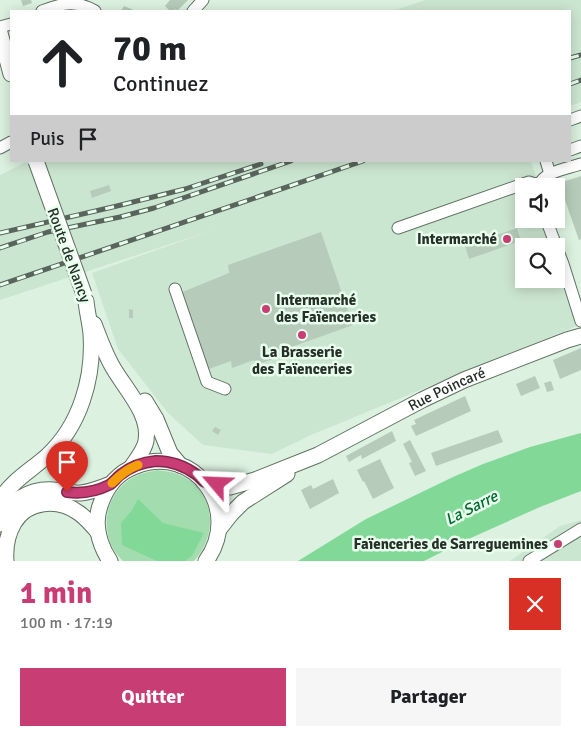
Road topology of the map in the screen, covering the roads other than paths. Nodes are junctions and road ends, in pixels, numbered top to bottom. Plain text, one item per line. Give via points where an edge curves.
1 (203, 0) edge
2 (45, 10) edge
3 (94, 10) edge
4 (194, 10) edge
5 (0, 33) edge
6 (10, 70) edge
7 (36, 162) edge
8 (546, 162) edge
9 (581, 164) edge
10 (550, 174) junction
11 (544, 178) edge
12 (515, 187) edge
13 (398, 228) dead end
14 (549, 228) edge
15 (175, 289) dead end
16 (85, 297) junction
17 (581, 321) edge
18 (581, 336) edge
19 (103, 348) junction
20 (226, 389) dead end
21 (318, 455) junction
22 (180, 465) junction
23 (131, 468) junction
24 (204, 482) junction
25 (111, 484) junction
26 (0, 500) edge
27 (0, 524) edge
28 (220, 528) junction
29 (581, 529) edge
30 (98, 532) junction
31 (6, 561) edge
32 (110, 561) edge
33 (206, 561) edge
34 (529, 561) edge

1 - 4 street
2 - 3 street via 70,0 87,4
5 - 6 main road
7 - 16 main road, Route de Nancy, bridge
8 - 10 street
9 - 10 street
10 - 11 street
12 - 13 street
14 - 17 street
15 - 20 street via 207,382
16 - 19 main road, Route de Nancy
16 - 26 main road via 91,354 87,385 78,412 48,455 8,488
18 - 21 main road, Rue Poincaré via 464,380
19 - 22 main road, Route de Nancy via 145,401 170,453
19 - 23 main road, Route de Nancy via 145,422 146,440
21 - 24 main road, Rue Poincaré via 230,487
21 - 28 main road, Rue Poincaré via 243,502
22 - 23 main road via 155,461
22 - 24 main road
23 - 25 main road
24 - 28 main road via 217,503
25 - 27 main road via 80,493 54,490 30,493 9,508
25 - 30 main road via 99,507
28 - 33 main road
29 - 34 street
30 - 31 main road via 78,512 52,503 41,504 21,514 14,523 8,536
30 - 32 main road

